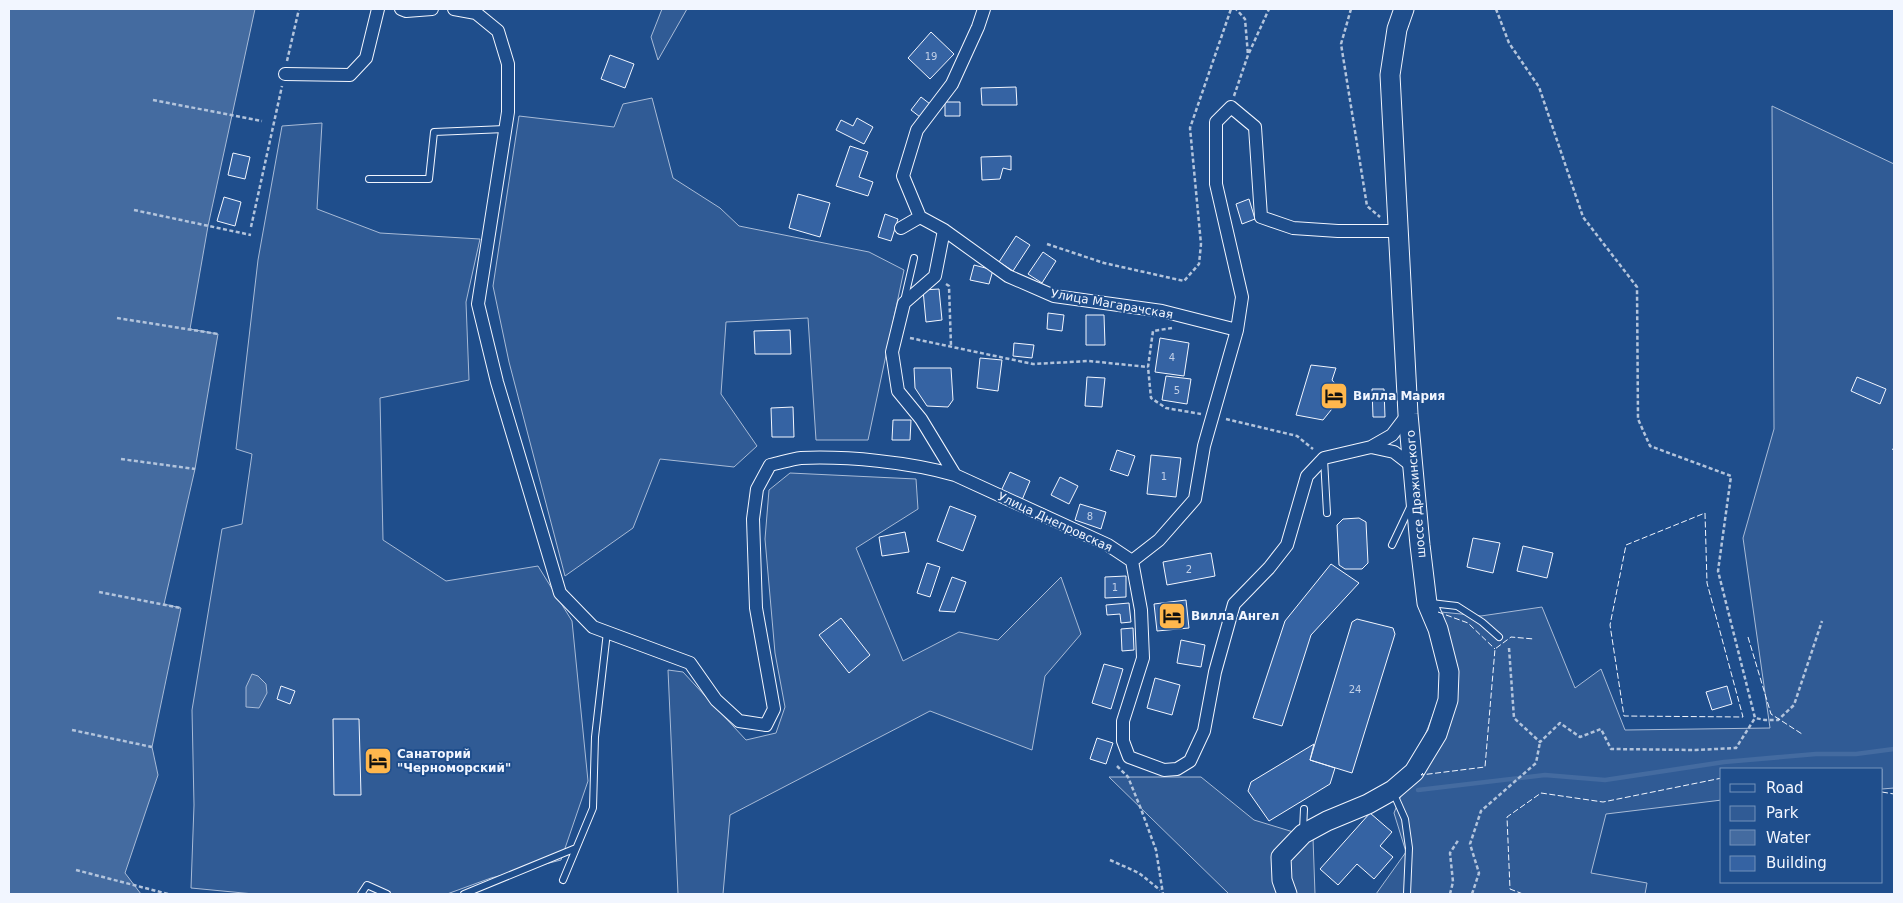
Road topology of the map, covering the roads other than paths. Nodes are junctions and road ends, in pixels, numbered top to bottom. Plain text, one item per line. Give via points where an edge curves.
1 (378, 9) edge
2 (401, 9) edge
3 (432, 9) edge
4 (454, 9) edge
5 (984, 9) edge
6 (1404, 9) edge
7 (284, 74) road end
8 (505, 129) junction
9 (369, 178) dead end
10 (920, 217) junction
11 (902, 228) dead end
12 (944, 230) junction
13 (1397, 231) junction
14 (914, 258) dead end
15 (904, 303) junction
16 (1237, 330) junction
17 (1408, 414) junction
18 (1371, 447) junction
19 (1324, 458) junction
20 (1412, 466) junction
21 (955, 475) junction
22 (1415, 496) junction
23 (1327, 514) dead end
24 (1392, 545) dead end
25 (1132, 561) junction
26 (1427, 602) junction
27 (608, 632) junction
28 (1500, 638) dead end
29 (1393, 790) junction
30 (1304, 809) dead end
31 (1303, 834) junction
32 (576, 848) junction
33 (563, 880) dead end
34 (361, 894) edge
35 (386, 894) edge
36 (464, 894) edge
37 (1287, 894) edge
38 (1407, 894) edge

1 - 7 street via 366,58 350,75
2 - 3 street
4 - 8 street via 476,12 498,30 508,64
5 - 10 street via 952,84 917,130 903,176
6 - 13 main road, шоссе Дражинского via 1397,29 1390,75
8 - 9 lane via 434,132 429,179
8 - 27 street via 478,304 497,382 560,593 593,627
10 - 11 street
10 - 12 street, Улица Магарачская
12 - 15 street via 935,276
12 - 16 street, Улица Магарачская via 1008,276 1054,296 1162,311
13 - 16 street via 1293,228 1261,217 1255,127 1230,107 1216,122 1216,184 1242,297
13 - 17 main road, шоссе Дражинского
14 - 15 lane
15 - 21 street via 892,352 898,391 921,420
16 - 25 street via 1204,446 1195,499 1159,540
17 - 18 street via 1392,435
17 - 20 main road, шоссе Дражинского
18 - 19 street
18 - 20 street via 1394,452
19 - 23 lane
19 - 25 street via 1307,476 1288,545 1234,604 1204,731 1190,761 1177,769 1164,770 1129,757 1124,741 1123,721 1142,658 1141,610
20 - 22 main road, шоссе Дражинского
21 - 25 street, Улица Днепровская via 1108,545
21 - 27 street, Улица Днепровская via 930,468 865,460 799,458 770,465 757,489 753,519 756,608 774,709 766,724 739,721 716,700 690,663
22 - 24 lane
22 - 26 main road, шоссе Дражинского
26 - 28 lane via 1458,606
26 - 29 main road, шоссе Дражинского via 1450,672 1448,700 1437,734 1414,772
27 - 32 lane via 595,737 593,808
29 - 31 main road, шоссе Дражинского
29 - 38 lane via 1405,819 1410,848
30 - 31 lane
31 - 37 main road, шоссе Дражинского via 1281,857 1282,880
32 - 33 lane
32 - 36 lane
34 - 35 lane via 367,885

